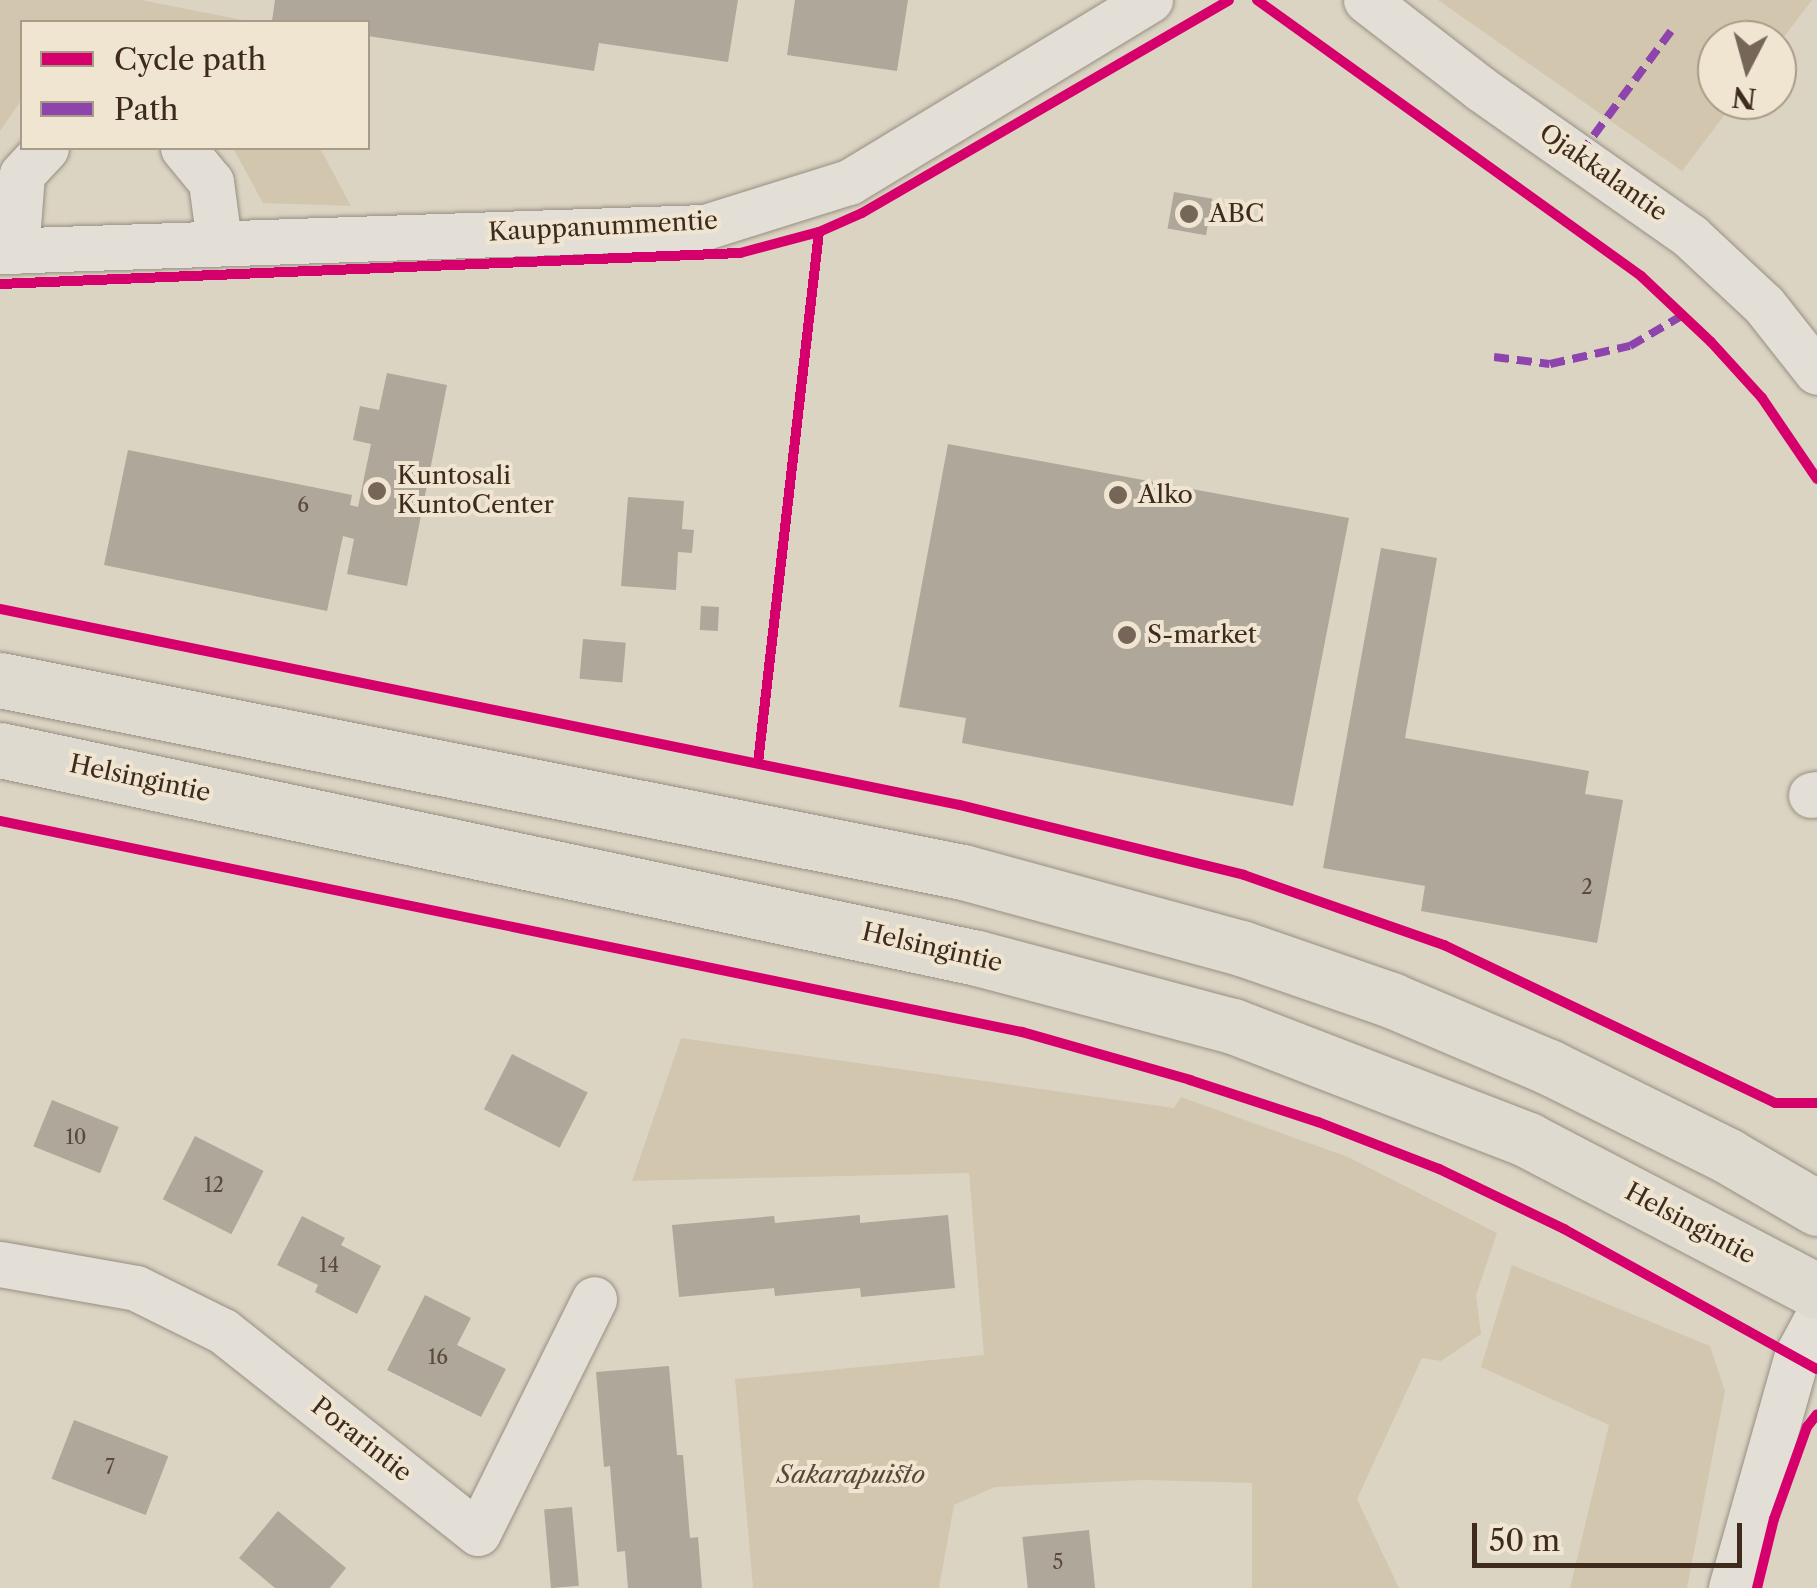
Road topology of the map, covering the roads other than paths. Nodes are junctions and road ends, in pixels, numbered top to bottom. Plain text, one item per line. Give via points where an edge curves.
1 (1150, 0) edge
2 (1366, 0) edge
3 (44, 150) edge
4 (186, 150) edge
5 (219, 240) junction
6 (8, 251) edge
7 (1817, 372) edge
8 (0, 680) edge
9 (0, 750) edge
10 (1817, 1208) edge
11 (0, 1264) edge
12 (1817, 1290) edge
13 (594, 1299) dead end
14 (1817, 1318) edge
15 (1730, 1588) edge

1 - 5 street, Kauppanummentie via 849,182 705,227
2 - 7 street, Ojakkalantie via 1690,236 1764,305
3 - 6 street via 22,174
4 - 5 street via 211,182
5 - 6 street, Kauppanummentie
8 - 10 main road via 964,872 1240,948 1391,1000 1549,1068
9 - 12 main road, Helsingintie via 977,958 1232,1026 1528,1140
11 - 13 street, Porarintie via 136,1288 223,1330 478,1533
14 - 15 street via 1797,1355

